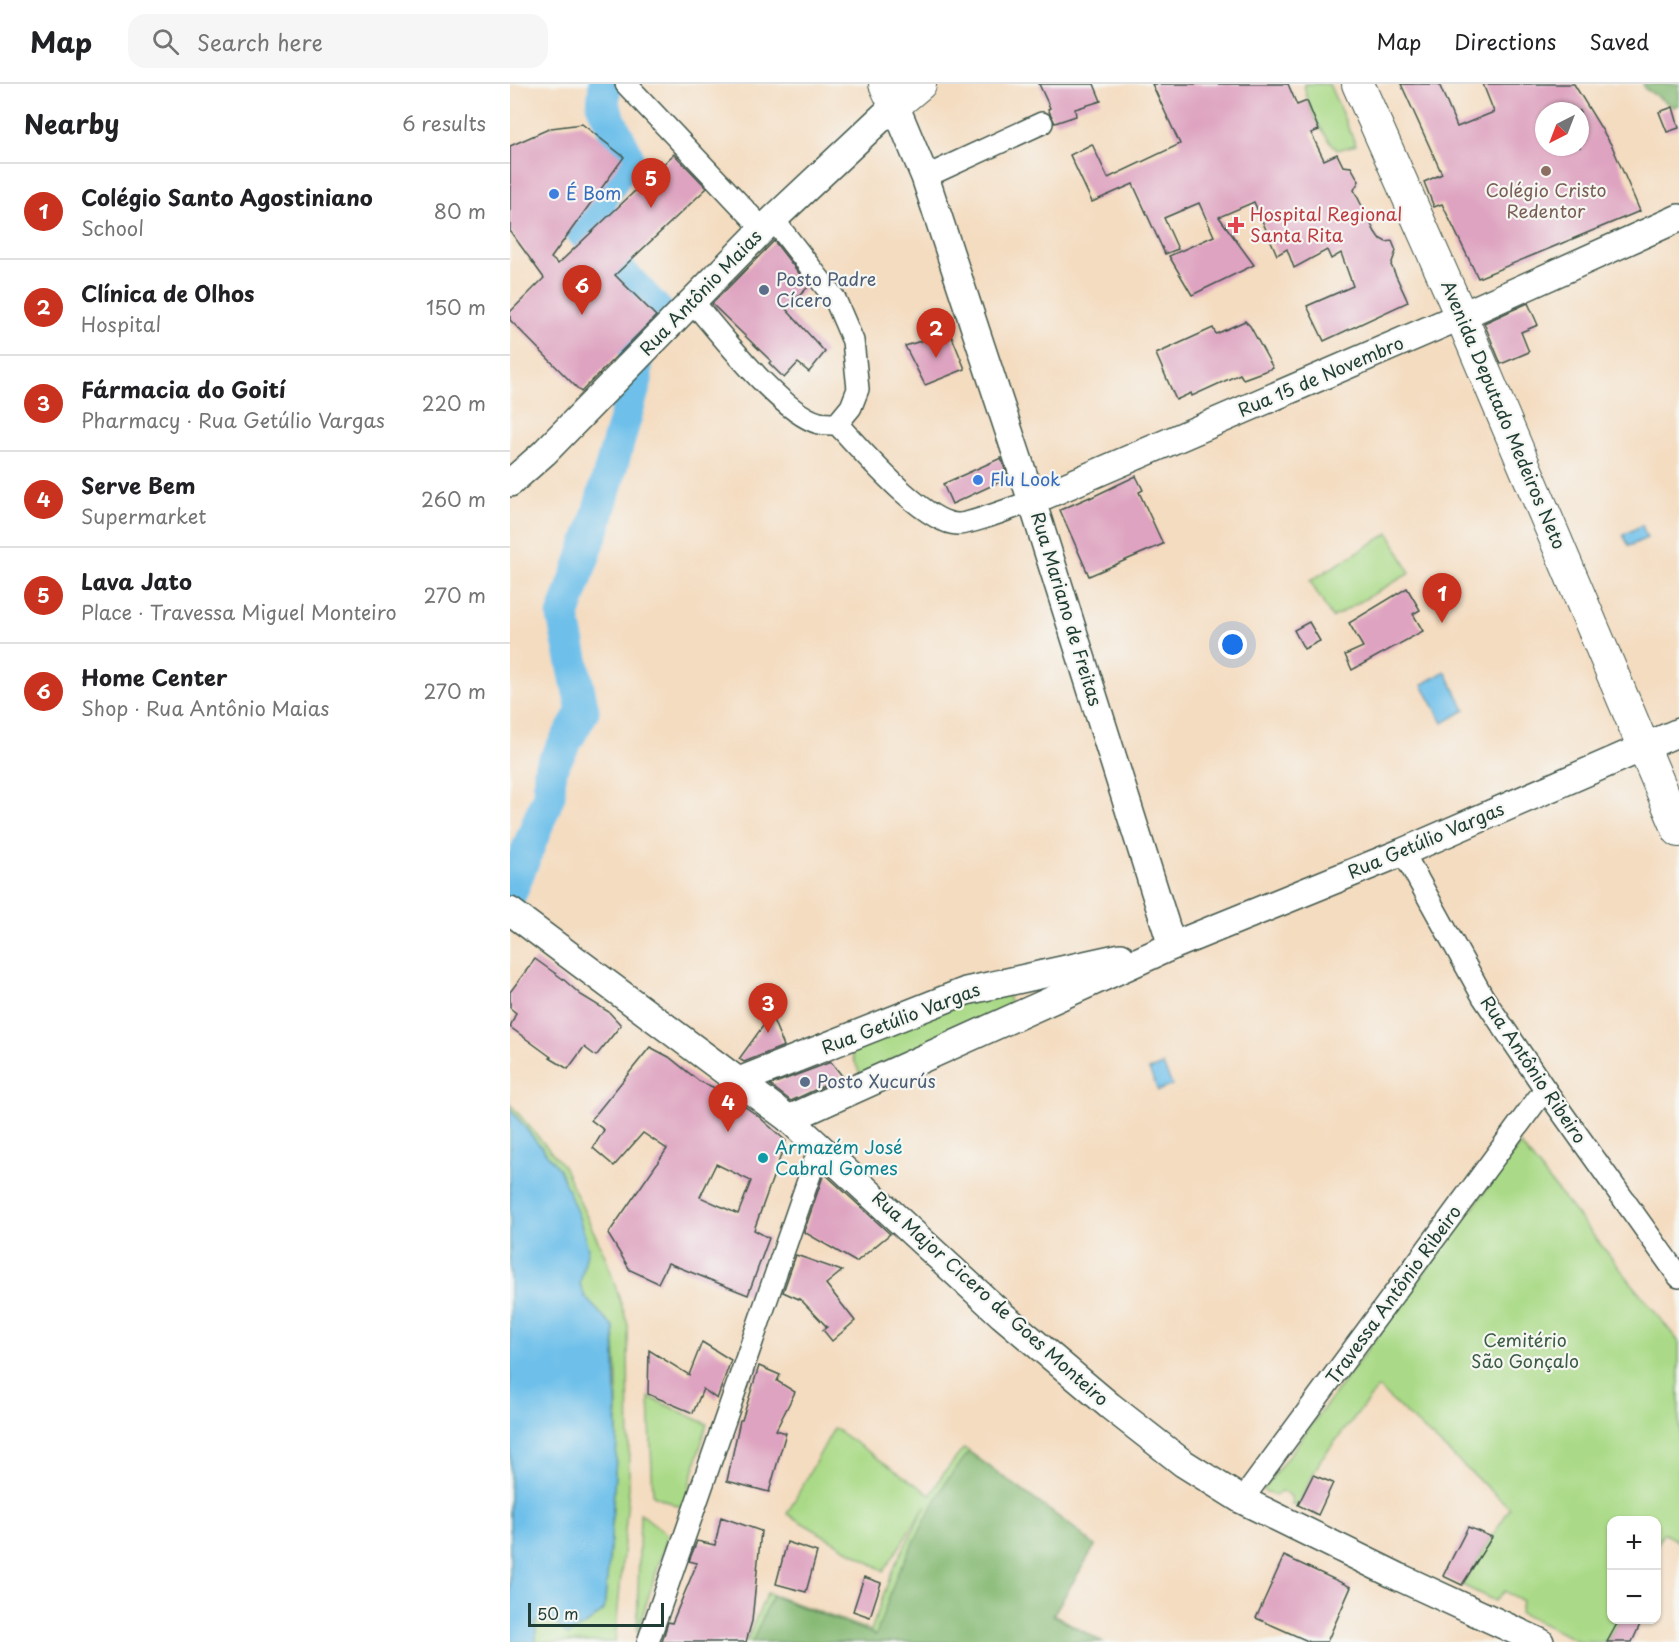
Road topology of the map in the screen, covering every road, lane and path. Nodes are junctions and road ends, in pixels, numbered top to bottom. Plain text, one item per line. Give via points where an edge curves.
1 (626, 84) edge
2 (920, 84) edge
3 (1358, 84) edge
4 (890, 94) edge
5 (1042, 123) dead end
6 (925, 177) junction
7 (1679, 218) edge
8 (768, 224) junction
9 (693, 302) junction
10 (1461, 316) junction
11 (837, 424) junction
12 (510, 483) edge
13 (1032, 501) junction
14 (1679, 732) edge
15 (1644, 746) junction
16 (1679, 831) edge
17 (1403, 852) junction
18 (510, 911) edge
19 (1172, 946) junction
20 (1022, 979) junction
21 (1032, 1010) junction
22 (739, 1081) junction
23 (1545, 1089) junction
24 (789, 1119) junction
25 (820, 1146) junction
26 (1679, 1277) edge
27 (1242, 1500) junction
28 (648, 1642) edge
29 (1540, 1642) edge

1 - 8 street
2 - 4 main road
3 - 10 main road, Avenida Deputado Medeiros Neto
4 - 6 street, Rua Mariano de Freitas
4 - 8 street, Rua Antônio Maias
5 - 6 street
6 - 13 street, Rua Mariano de Freitas
7 - 10 street, Rua 15 de Novembro
8 - 9 street, Rua Antônio Maias
8 - 11 street via 835,299 853,341 858,389 851,407
9 - 11 street via 773,392 795,411 818,423
9 - 12 street, Rua Antônio Maias
10 - 13 street, Rua 15 de Novembro
10 - 15 main road, Avenida Deputado Medeiros Neto
11 - 13 street, Rua 15 de Novembro via 913,502 945,522 958,524
13 - 19 street, Rua Mariano de Freitas
14 - 15 street, Rua Getúlio Vargas
15 - 16 main road, Avenida Deputado Medeiros Neto
15 - 17 street, Rua Getúlio Vargas
17 - 19 street, Rua Getúlio Vargas
17 - 23 street, Rua Antônio Ribeiro via 1483,997
18 - 22 street, Rua Major Cicero de Goes Monteiro
19 - 20 street, Rua Getúlio Vargas
19 - 21 street, Rua Getúlio Vargas
20 - 21 street
20 - 22 street, Rua Getúlio Vargas via 966,991
21 - 24 street, Rua Getúlio Vargas
22 - 24 street, Rua Major Cicero de Goes Monteiro
23 - 26 street, Rua Antônio Ribeiro
23 - 27 street, Travessa Antônio Ribeiro
24 - 25 street, Rua Major Cicero de Goes Monteiro
25 - 27 street, Rua Major Cicero de Goes Monteiro via 1002,1315 1101,1399 1183,1463
25 - 28 street
27 - 29 street, Rua Major Cicero de Goes Monteiro

